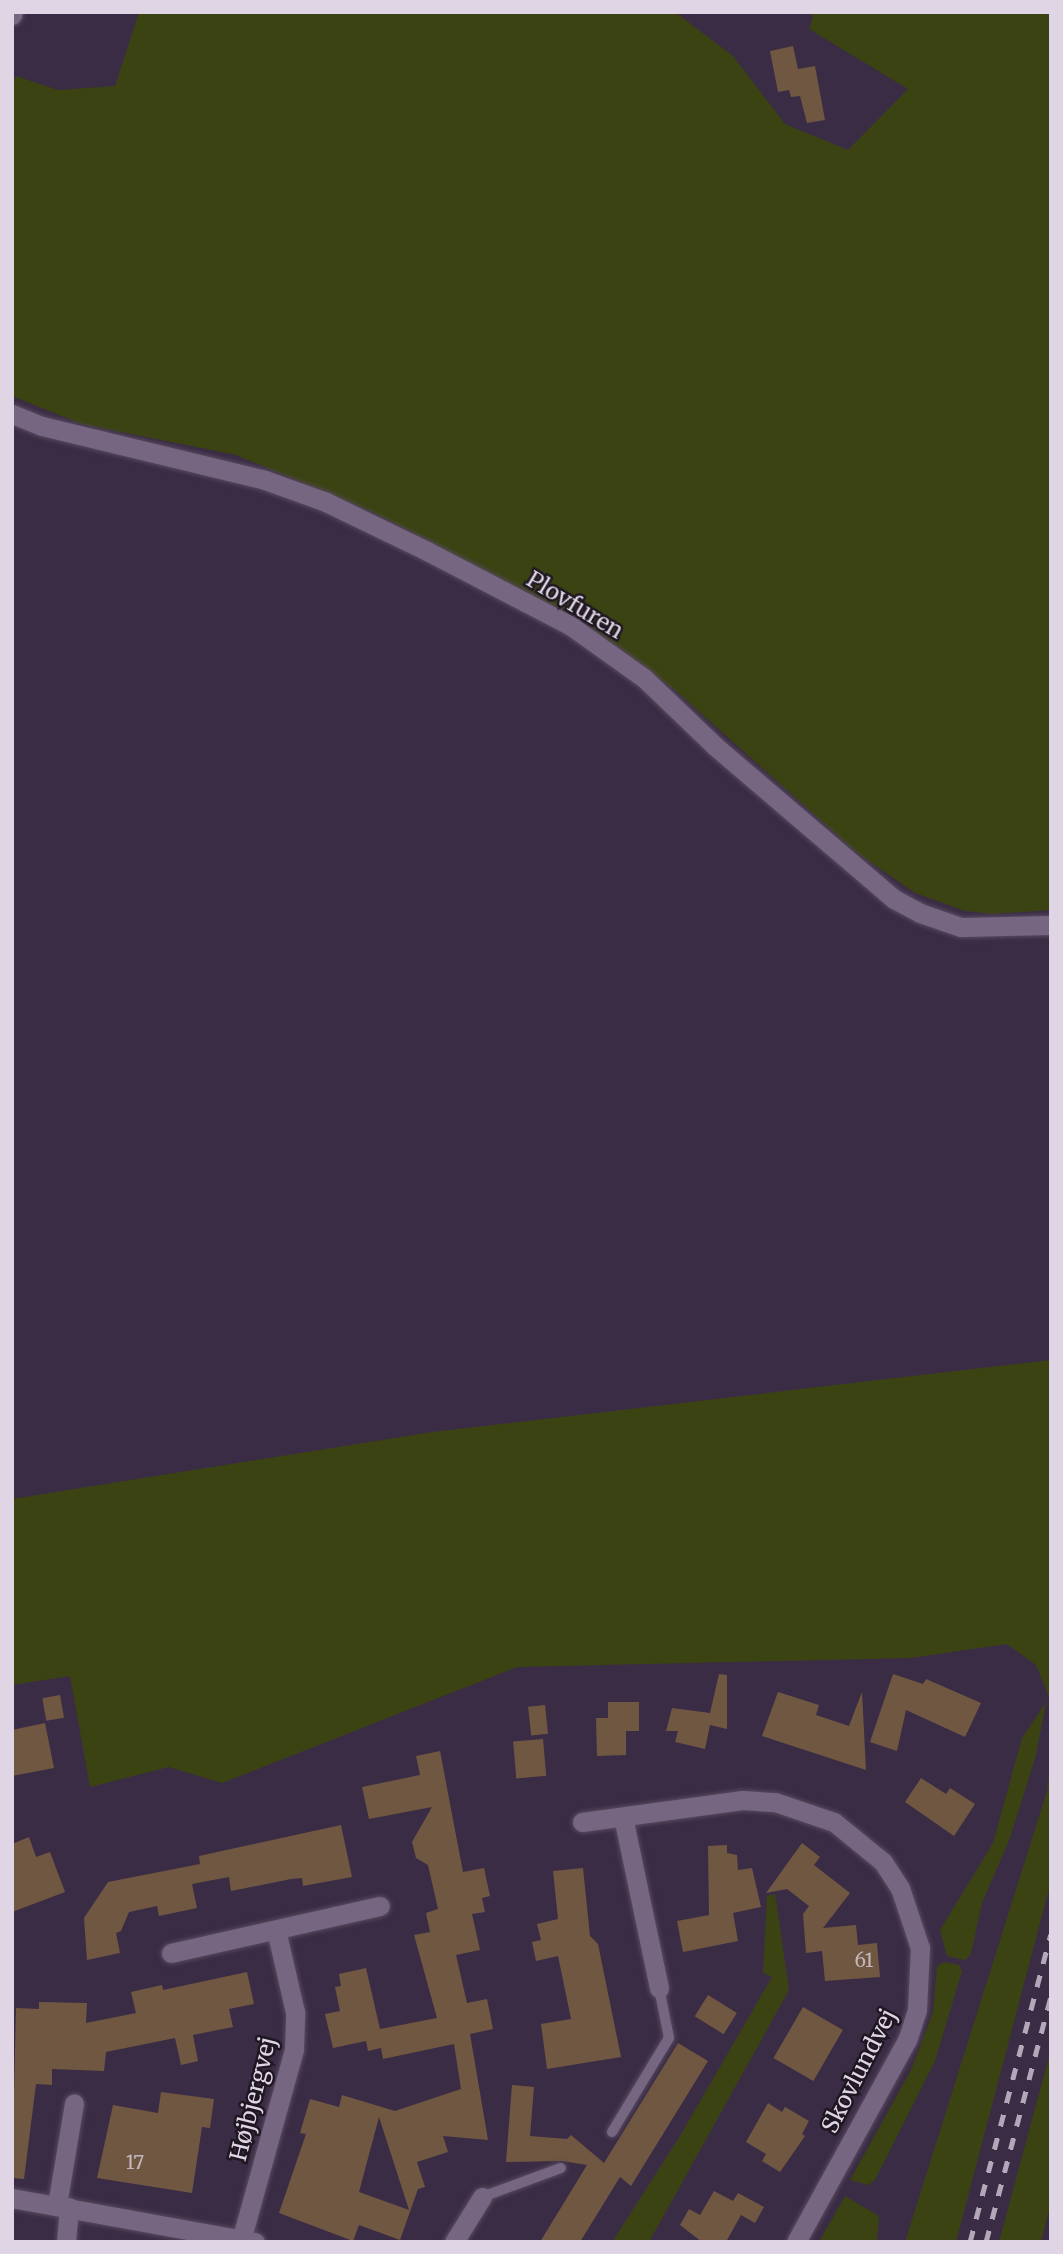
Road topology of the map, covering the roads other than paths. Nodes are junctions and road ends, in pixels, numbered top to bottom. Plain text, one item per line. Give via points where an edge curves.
1 (12, 414) edge
2 (1051, 925) edge
3 (623, 1817) junction
4 (582, 1822) dead end
5 (380, 1906) dead end
6 (276, 1930) junction
7 (171, 1953) dead end
8 (659, 1988) joint
9 (74, 2103) dead end
10 (612, 2132) dead end
11 (562, 2168) dead end
12 (482, 2197) joint
13 (12, 2198) edge
14 (62, 2206) junction
15 (249, 2240) edge
16 (65, 2242) edge
17 (454, 2242) edge
18 (796, 2242) edge

1 - 2 street, Plovfuren via 42,426 265,480 326,502 427,551 571,626 644,678 716,747 894,899 920,914 961,927
3 - 4 street, Skovlundvej
3 - 8 street
3 - 18 street, Skovlundvej via 743,1800 806,1809 843,1828 883,1861 913,1917 921,1979 906,2040
5 - 6 street
6 - 7 street
6 - 15 street, Højbjergvej via 295,2012 294,2049
8 - 10 lane via 668,2038
9 - 14 street
11 - 12 lane
12 - 17 street
13 - 14 street, Højbjergvej
14 - 15 street, Højbjergvej
14 - 16 street

